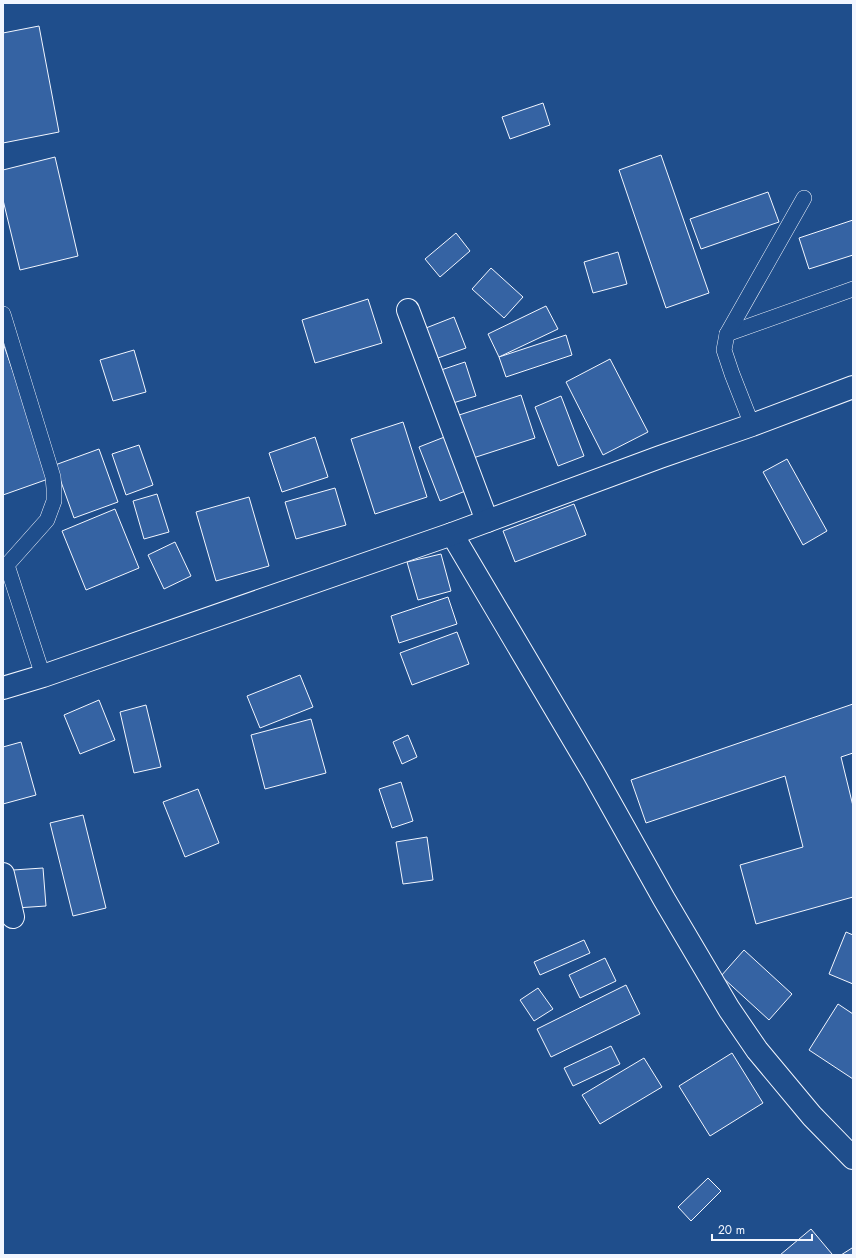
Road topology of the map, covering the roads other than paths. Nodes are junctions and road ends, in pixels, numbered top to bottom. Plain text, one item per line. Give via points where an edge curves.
1 (804, 198) dead end
2 (853, 289) edge
3 (408, 310) dead end
4 (3, 314) edge
5 (728, 334) junction
6 (853, 387) edge
7 (752, 425) junction
8 (487, 521) junction
9 (452, 534) junction
10 (5, 566) edge
11 (43, 676) junction
12 (3, 688) edge
13 (3, 874) edge
14 (12, 917) dead end
15 (853, 1158) edge

1 - 5 lane
2 - 5 lane
3 - 8 street
4 - 10 lane via 53,477 54,488 54,501 47,520
5 - 7 lane via 724,350
6 - 7 street
7 - 8 street
8 - 9 street
9 - 11 street
9 - 15 street via 729,1009 757,1050 812,1116
10 - 11 lane
11 - 12 street
13 - 14 street

